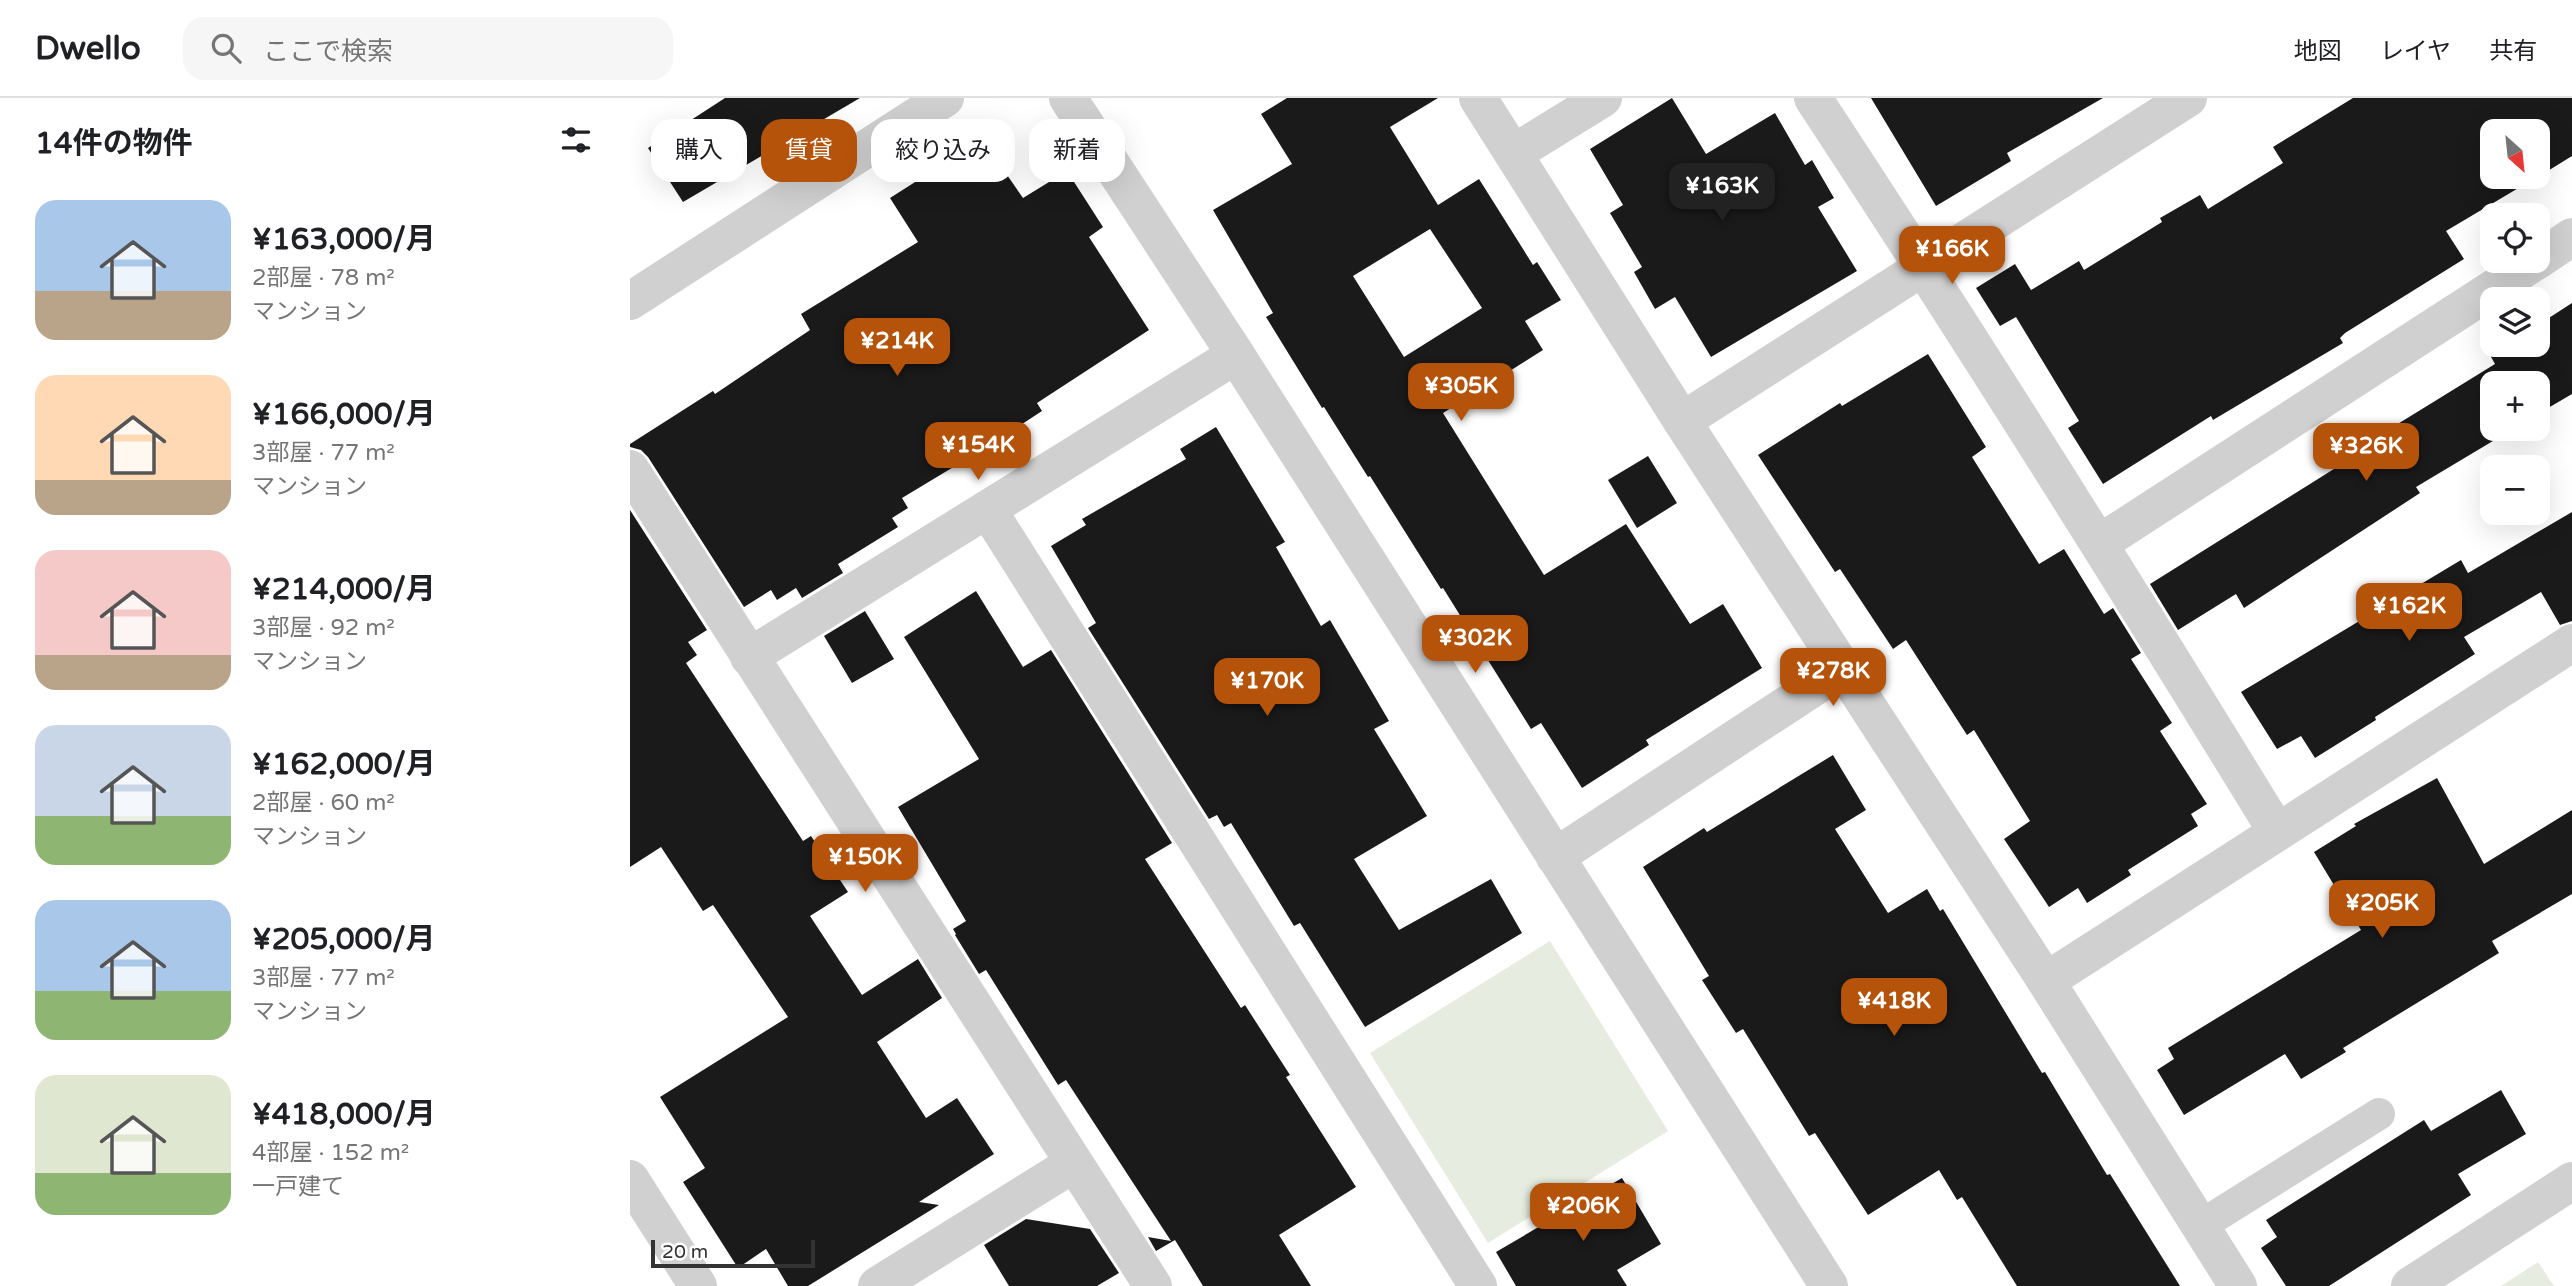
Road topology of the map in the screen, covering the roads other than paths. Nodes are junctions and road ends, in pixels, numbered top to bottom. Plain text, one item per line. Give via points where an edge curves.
1 (945, 98) edge
2 (1068, 98) edge
3 (1478, 98) edge
4 (1602, 98) edge
5 (1813, 98) edge
6 (2188, 98) edge
7 (1514, 153) junction
8 (2572, 237) edge
9 (2550, 251) edge
10 (1925, 268) junction
11 (2517, 273) edge
12 (630, 301) edge
13 (1236, 355) junction
14 (1682, 421) junction
15 (630, 469) edge
16 (988, 510) junction
17 (2099, 543) junction
18 (2572, 643) edge
19 (749, 657) junction
20 (1843, 668) junction
21 (2277, 832) junction
22 (1555, 857) junction
23 (2046, 981) junction
24 (2379, 1114) dead end
25 (1073, 1164) junction
26 (630, 1179) edge
27 (2572, 1181) edge
28 (2200, 1226) junction
29 (698, 1286) edge
30 (877, 1286) edge
31 (1153, 1286) edge
32 (1478, 1286) edge
33 (1829, 1286) edge
34 (2238, 1286) edge
35 (2410, 1286) edge

1 - 12 street
2 - 13 street
3 - 7 street
4 - 7 street
5 - 10 street
6 - 10 street
7 - 14 street
8 - 9 street
10 - 14 street
10 - 17 street
11 - 17 street
13 - 16 street
13 - 22 street
14 - 20 street
15 - 19 street
16 - 19 street
16 - 32 street
17 - 21 street
18 - 21 street
19 - 25 street
20 - 22 street
20 - 23 street
21 - 23 street
22 - 33 street
23 - 28 street
24 - 28 lane
25 - 30 street
25 - 31 street
26 - 29 street
27 - 35 street
28 - 34 street

